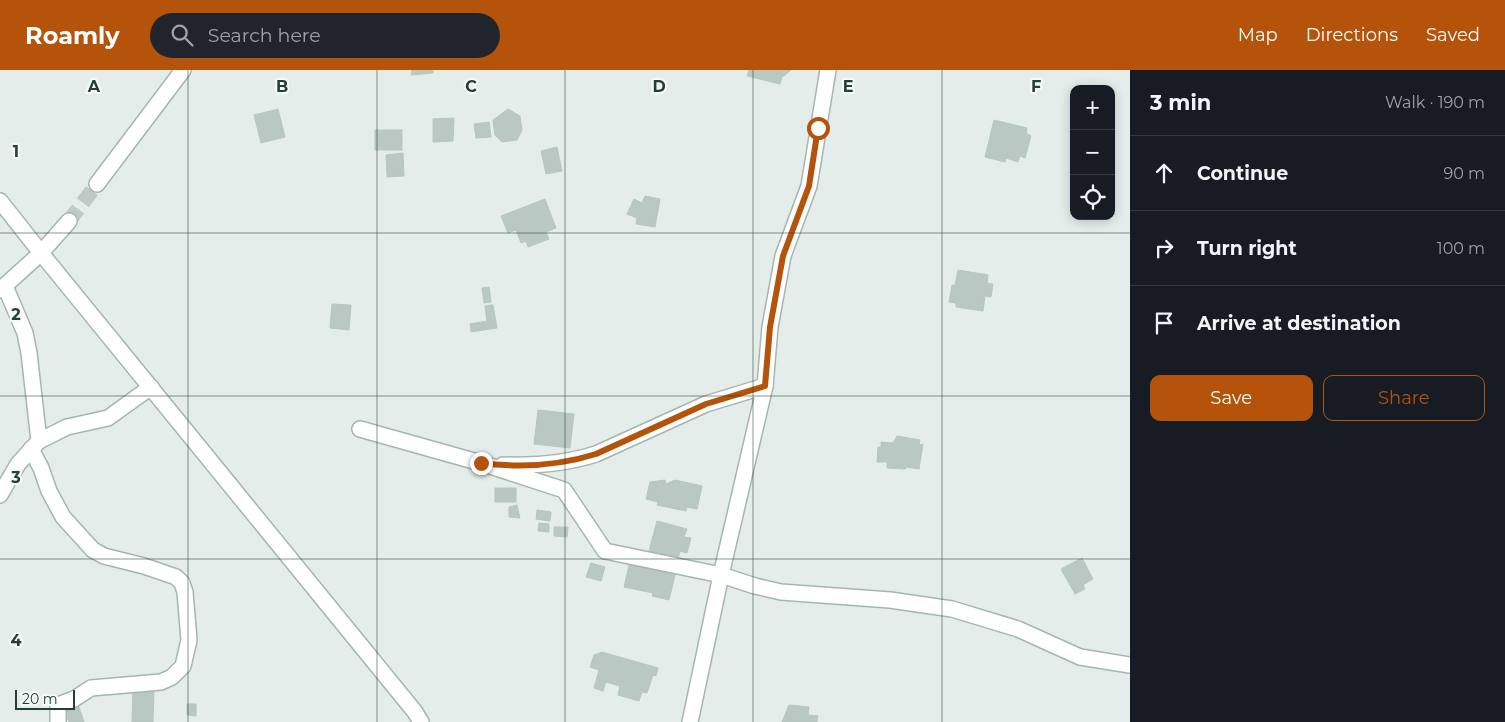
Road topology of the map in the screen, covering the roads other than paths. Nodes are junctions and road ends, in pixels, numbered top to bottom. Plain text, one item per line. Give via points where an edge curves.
1 (183, 70) edge
2 (828, 70) edge
3 (96, 184) tunnel mouth
4 (0, 201) edge
5 (69, 221) tunnel mouth
6 (41, 253) junction
7 (2, 288) edge
8 (765, 386) junction
9 (150, 387) junction
10 (360, 429) dead end
11 (35, 445) junction
12 (481, 463) junction
13 (0, 495) edge
14 (721, 575) junction
15 (1130, 665) edge
16 (58, 722) edge
17 (421, 722) edge
18 (690, 722) edge

1 - 3 street
2 - 8 street via 809,186 783,256 770,327
4 - 6 street
5 - 6 street
6 - 7 street
6 - 9 street
7 - 11 street via 25,333
8 - 12 street via 706,404 577,460 528,466
8 - 14 street
9 - 11 street via 108,418 67,427
9 - 17 street
10 - 12 street
11 - 13 street via 18,464
11 - 16 street via 40,468 63,517 93,550 176,577 182,583 189,640 183,666 172,676 161,682 90,688 58,705
12 - 14 street via 564,490 605,551
14 - 15 street via 781,592 890,600 952,609 1018,629 1080,657
14 - 18 street

